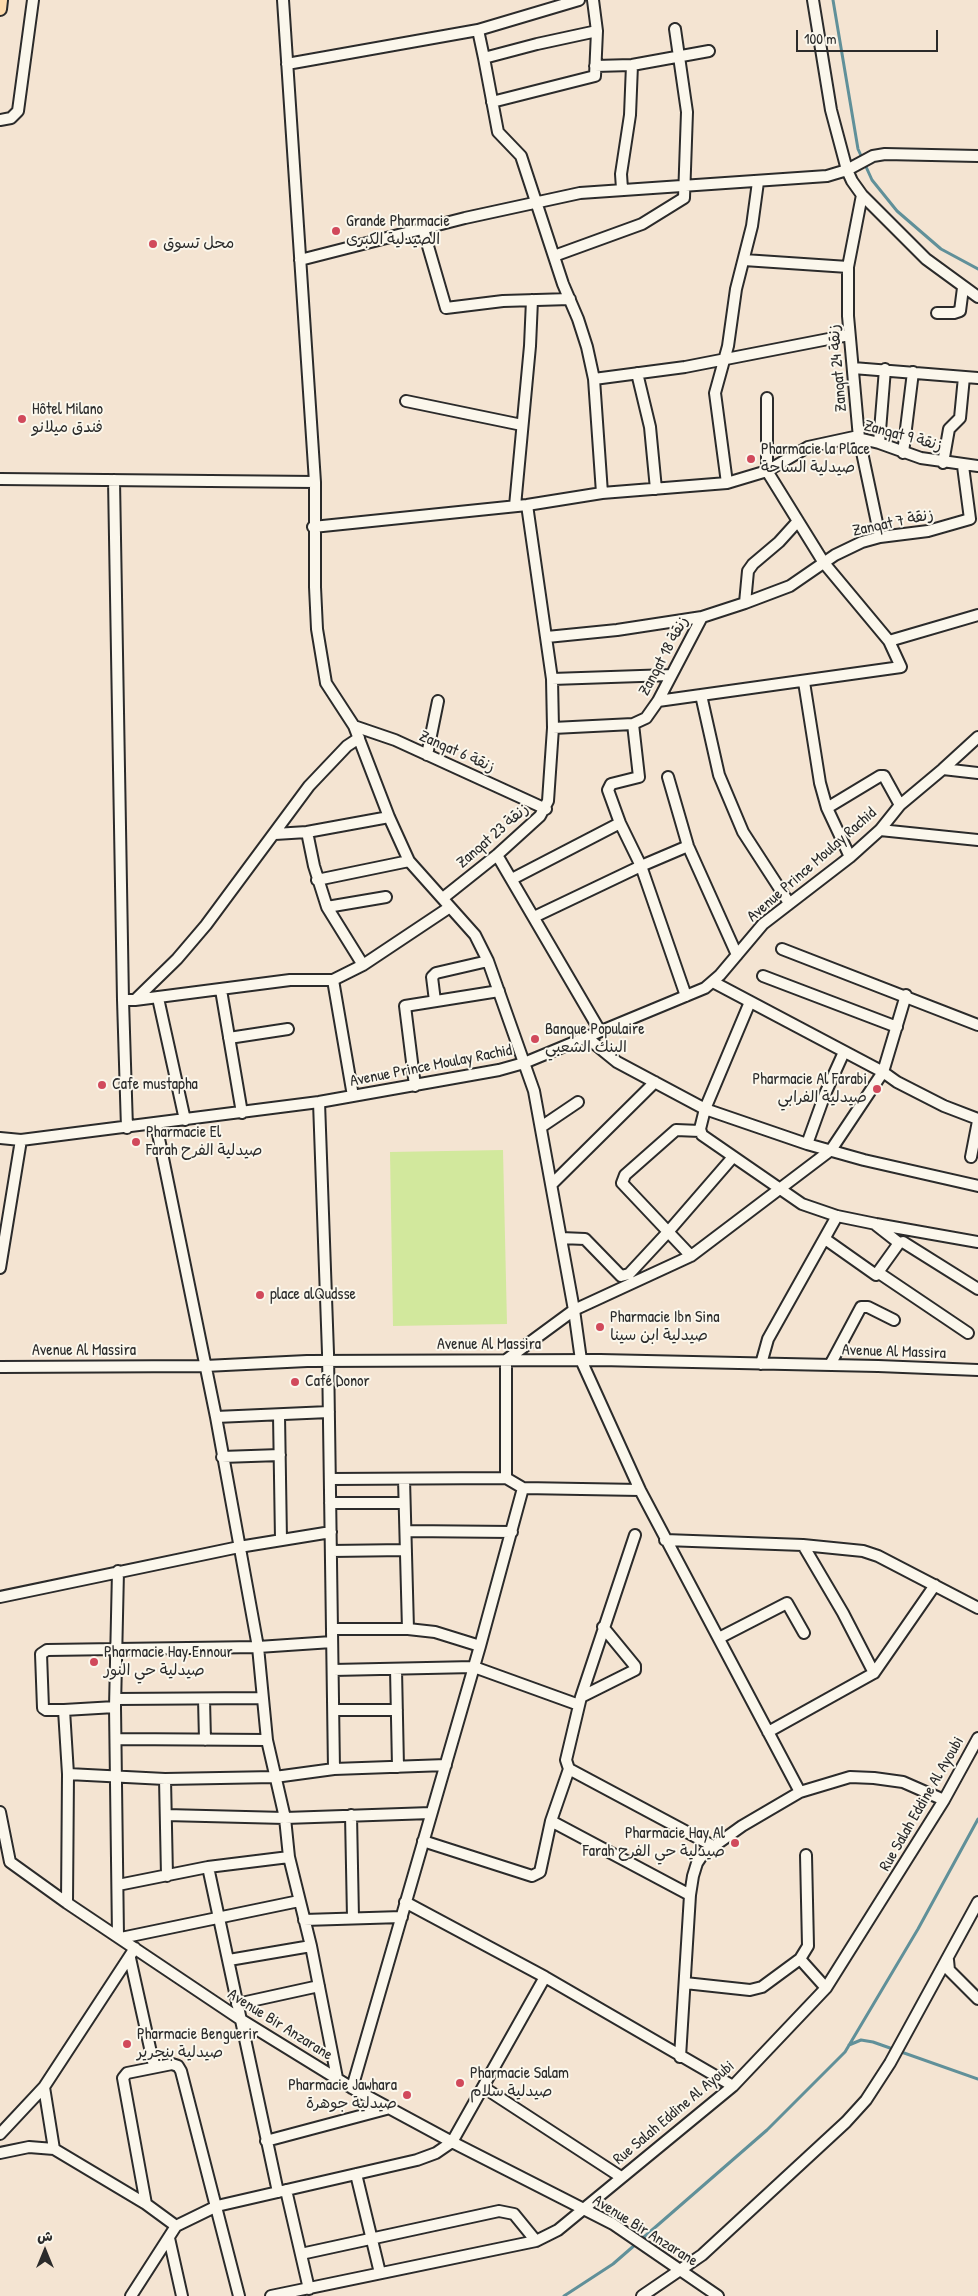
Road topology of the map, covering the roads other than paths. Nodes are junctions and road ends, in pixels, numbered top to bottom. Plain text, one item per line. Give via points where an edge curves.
1 (1, 0) edge
2 (33, 0) edge
3 (283, 0) edge
4 (578, 0) edge
5 (593, 0) edge
6 (813, 0) edge
7 (0, 9) edge
8 (675, 29) dead end
9 (478, 30) junction
10 (598, 31) junction
11 (709, 51) dead end
12 (679, 56) junction
13 (484, 58) junction
14 (287, 64) junction
15 (632, 65) junction
16 (595, 66) junction
17 (492, 102) junction
18 (0, 120) edge
19 (978, 156) edge
20 (851, 167) junction
21 (758, 182) junction
22 (685, 186) junction
23 (622, 189) junction
24 (862, 195) junction
25 (536, 202) junction
26 (423, 229) junction
27 (554, 256) junction
28 (300, 260) junction
29 (744, 260) junction
30 (848, 267) junction
31 (963, 288) junction
32 (978, 297) edge
33 (570, 299) junction
34 (532, 300) junction
35 (937, 313) dead end
36 (850, 335) junction
37 (725, 359) junction
38 (853, 368) junction
39 (885, 369) junction
40 (913, 372) junction
41 (637, 373) junction
42 (964, 377) junction
43 (978, 378) edge
44 (594, 379) junction
45 (767, 398) dead end
46 (406, 401) dead end
47 (522, 425) junction
48 (859, 438) junction
49 (879, 443) junction
50 (903, 453) junction
51 (943, 463) junction
52 (963, 466) junction
53 (978, 466) edge
54 (768, 471) junction
55 (0, 478) edge
56 (114, 480) junction
57 (315, 482) junction
58 (727, 484) junction
59 (656, 488) junction
60 (602, 493) junction
61 (527, 504) junction
62 (515, 506) junction
63 (798, 521) junction
64 (314, 527) junction
65 (880, 537) junction
66 (824, 563) junction
67 (745, 603) junction
68 (978, 615) edge
69 (702, 618) junction
70 (548, 637) junction
71 (889, 641) junction
72 (670, 675) junction
73 (552, 678) junction
74 (804, 682) junction
75 (701, 695) junction
76 (438, 701) dead end
77 (658, 701) junction
78 (633, 724) junction
79 (354, 726) junction
80 (553, 728) junction
81 (978, 737) edge
82 (359, 738) junction
83 (427, 755) junction
84 (943, 769) junction
85 (978, 773) edge
86 (668, 777) dead end
87 (900, 805) junction
88 (827, 808) junction
89 (546, 809) junction
90 (389, 817) junction
91 (620, 823) junction
92 (880, 830) junction
93 (307, 832) junction
94 (275, 834) junction
95 (978, 840) edge
96 (688, 846) junction
97 (498, 855) junction
98 (850, 856) junction
99 (409, 862) junction
100 (641, 866) junction
101 (317, 880) junction
102 (512, 880) junction
103 (386, 897) dead end
104 (443, 898) junction
105 (789, 903) junction
106 (450, 907) junction
107 (327, 908) junction
108 (534, 918) junction
109 (782, 949) dead end
110 (737, 955) junction
111 (488, 961) junction
112 (363, 965) junction
113 (763, 976) dead end
114 (333, 980) junction
115 (713, 982) junction
116 (221, 990) junction
117 (499, 991) junction
118 (906, 995) junction
119 (686, 996) junction
120 (158, 998) junction
121 (123, 1000) junction
122 (135, 1000) junction
123 (434, 1001) junction
124 (750, 1002) junction
125 (978, 1025) edge
126 (898, 1027) junction
127 (288, 1028) dead end
128 (600, 1031) junction
129 (585, 1036) junction
130 (229, 1038) junction
131 (844, 1052) junction
132 (524, 1064) junction
133 (883, 1072) junction
134 (655, 1082) junction
135 (415, 1086) junction
136 (353, 1096) junction
137 (319, 1102) junction
138 (578, 1102) dead end
139 (705, 1109) junction
140 (242, 1112) junction
141 (185, 1120) junction
142 (978, 1120) edge
143 (156, 1124) junction
144 (541, 1127) junction
145 (127, 1128) junction
146 (700, 1131) junction
147 (0, 1138) edge
148 (21, 1140) junction
149 (807, 1144) junction
150 (830, 1150) junction
151 (974, 1153) edge
152 (733, 1157) junction
153 (552, 1184) junction
154 (978, 1186) edge
155 (779, 1190) junction
156 (837, 1216) junction
157 (876, 1224) junction
158 (668, 1232) junction
159 (561, 1238) junction
160 (825, 1239) junction
161 (978, 1242) edge
162 (899, 1243) junction
163 (691, 1256) junction
164 (0, 1268) edge
165 (878, 1274) junction
166 (978, 1289) edge
167 (574, 1310) junction
168 (894, 1320) dead end
169 (968, 1333) dead end
170 (506, 1360) junction
171 (581, 1360) junction
172 (328, 1362) junction
173 (761, 1364) junction
174 (830, 1365) junction
175 (205, 1366) junction
176 (0, 1367) edge
177 (978, 1370) edge
178 (329, 1412) junction
179 (278, 1415) junction
180 (216, 1417) junction
181 (280, 1455) junction
182 (222, 1457) junction
183 (506, 1478) junction
184 (330, 1479) junction
185 (404, 1480) junction
186 (523, 1488) junction
187 (640, 1490) junction
188 (330, 1503) junction
189 (404, 1503) junction
190 (406, 1531) junction
191 (331, 1532) junction
192 (512, 1532) junction
193 (635, 1534) dead end
194 (281, 1540) junction
195 (665, 1540) junction
196 (803, 1545) junction
197 (239, 1547) junction
198 (406, 1550) junction
199 (331, 1551) junction
200 (118, 1571) junction
201 (935, 1585) junction
202 (0, 1597) edge
203 (978, 1608) edge
204 (603, 1627) junction
205 (332, 1629) junction
206 (408, 1629) junction
207 (804, 1633) dead end
208 (718, 1638) junction
209 (332, 1642) junction
210 (480, 1646) junction
211 (116, 1647) junction
212 (258, 1647) junction
213 (474, 1667) junction
214 (396, 1669) junction
215 (333, 1670) junction
216 (874, 1673) junction
217 (262, 1698) junction
218 (204, 1699) junction
219 (580, 1701) junction
220 (115, 1703) junction
221 (64, 1710) junction
222 (334, 1710) junction
223 (397, 1710) junction
224 (768, 1732) junction
225 (978, 1738) edge
226 (117, 1739) junction
227 (205, 1740) junction
228 (267, 1740) junction
229 (446, 1765) junction
230 (398, 1767) junction
231 (569, 1769) junction
232 (334, 1770) junction
233 (68, 1774) junction
234 (116, 1777) junction
235 (275, 1777) junction
236 (165, 1779) junction
237 (800, 1792) junction
238 (944, 1800) junction
239 (0, 1812) edge
240 (431, 1813) junction
241 (166, 1815) junction
242 (351, 1815) junction
243 (285, 1818) junction
244 (551, 1821) junction
245 (423, 1842) junction
246 (713, 1846) junction
247 (806, 1855) dead end
248 (289, 1857) junction
249 (5, 1863) edge
250 (208, 1867) junction
251 (166, 1876) junction
252 (118, 1885) junction
253 (690, 1895) junction
254 (299, 1901) junction
255 (405, 1902) junction
256 (67, 1903) junction
257 (976, 1909) edge
258 (402, 1917) junction
259 (353, 1918) junction
260 (219, 1919) junction
261 (304, 1920) junction
262 (120, 1937) junction
263 (311, 1946) junction
264 (135, 1948) junction
265 (130, 1958) junction
266 (800, 1959) junction
267 (229, 1960) junction
268 (948, 1960) junction
269 (545, 1977) junction
270 (685, 1983) junction
271 (319, 1986) junction
272 (826, 1988) junction
273 (978, 1999) edge
274 (237, 2004) junction
275 (240, 2019) junction
276 (680, 2057) junction
277 (154, 2066) junction
278 (337, 2078) junction
279 (44, 2086) junction
280 (483, 2086) junction
281 (733, 2086) junction
282 (352, 2088) junction
283 (390, 2108) junction
284 (0, 2134) edge
285 (266, 2141) junction
286 (452, 2142) junction
287 (54, 2149) junction
288 (0, 2153) edge
289 (356, 2174) junction
290 (621, 2177) junction
291 (282, 2191) junction
292 (146, 2204) junction
293 (217, 2206) junction
294 (582, 2209) junction
295 (176, 2226) junction
296 (169, 2238) junction
297 (370, 2238) junction
298 (536, 2241) junction
299 (301, 2254) junction
300 (681, 2271) junction
301 (380, 2273) junction
302 (308, 2289) junction
303 (131, 2296) edge
304 (182, 2296) edge
305 (239, 2296) edge
306 (271, 2296) edge
307 (642, 2296) edge
308 (718, 2296) edge

1 - 7 main road
2 - 18 street via 18,110 11,118
3 - 14 street
4 - 9 street
5 - 10 street
6 - 20 street via 831,110
8 - 12 street
9 - 13 street
9 - 14 street
10 - 13 street
10 - 16 street
11 - 12 street
12 - 15 street
12 - 22 street via 687,112
13 - 17 street
14 - 28 street
15 - 16 street
15 - 23 street
16 - 17 street via 593,77
17 - 25 street via 498,132 519,152
19 - 20 street via 885,154 869,157
20 - 21 street via 827,176
20 - 24 street
21 - 22 street
21 - 29 street
22 - 23 street
22 - 27 street via 685,195 680,201 642,224
23 - 25 street
24 - 30 street, Zanqat 24 زنقة
24 - 31 street via 926,259
25 - 26 street
25 - 27 street
26 - 28 street
26 - 34 street via 446,308
27 - 33 street
28 - 57 street
29 - 30 street
29 - 37 street
30 - 36 street, Zanqat 24 زنقة
31 - 32 street
31 - 35 street via 960,311
33 - 34 street
33 - 44 street
34 - 47 street
36 - 37 street
36 - 38 street, Zanqat 24 زنقة
37 - 41 street
37 - 58 street via 715,393
38 - 39 street
38 - 48 street, Zanqat 24 زنقة
39 - 40 street
39 - 49 street
40 - 42 street
40 - 50 street
41 - 44 street
41 - 59 street via 650,428
42 - 43 street
42 - 51 street via 960,418 949,429
44 - 60 street
45 - 54 street
46 - 47 street
47 - 62 street
48 - 49 street, Zanqat 9 زنقة
48 - 54 street, Zanqat 9 زنقة via 808,447
48 - 65 street, Zanqat 24 زنقة
49 - 50 street, Zanqat 9 زنقة
50 - 51 street, Zanqat 9 زنقة
51 - 52 street, Zanqat 9 زنقة
52 - 53 street, Zanqat 9 زنقة
52 - 65 street, Zanqat 7 زنقة via 971,518 928,531
54 - 58 street, Zanqat 9 زنقة
54 - 63 street
55 - 56 street
56 - 57 street
56 - 121 street
57 - 64 street
58 - 59 street, Zanqat 9 زنقة
59 - 60 street, Zanqat 9 زنقة
60 - 61 street, Zanqat 9 زنقة
61 - 62 street, Zanqat 9 زنقة
61 - 70 street, Zanqat 23 زنقة
62 - 64 street, Zanqat 9 زنقة
63 - 66 street
63 - 67 street via 748,571
64 - 79 street via 317,629 326,683
65 - 66 street, Zanqat 7 زنقة via 847,548
66 - 67 street, Zanqat 7 زنقة via 790,586
66 - 71 street
67 - 69 street, Zanqat 18 زنقة
68 - 71 street
69 - 70 street
69 - 72 street, Zanqat 18 زنقة
70 - 73 street, Zanqat 23 زنقة
71 - 74 street via 901,667
72 - 73 street
72 - 77 street, Zanqat 18 زنقة
73 - 80 street, Zanqat 23 زنقة
74 - 75 street
74 - 88 street
75 - 77 street
75 - 105 street via 719,775 743,832
76 - 83 street
77 - 78 street, Zanqat 18 زنقة via 646,718
78 - 80 street
78 - 91 street via 639,777 611,784 608,790
79 - 82 street
79 - 83 street, Zanqat 6 زنقة
80 - 89 street, Zanqat 23 زنقة
81 - 84 street, Avenue Prince Moulay Rachid
82 - 90 street
82 - 94 street via 347,746 309,786
83 - 89 street, Zanqat 6 زنقة
84 - 85 street
84 - 87 street, Avenue Prince Moulay Rachid
86 - 96 street
87 - 88 street via 884,776 880,776
87 - 92 street, Avenue Prince Moulay Rachid
88 - 98 street
89 - 97 street, Zanqat 23 زنقة
90 - 93 street
90 - 99 street
91 - 100 street
91 - 102 street
92 - 95 street
92 - 98 street, Avenue Prince Moulay Rachid
93 - 94 street
93 - 101 street
94 - 122 street via 206,925
96 - 100 street
96 - 110 street
97 - 102 street
97 - 104 street, Zanqat 23 زنقة
98 - 105 street, Avenue Prince Moulay Rachid
99 - 101 street
99 - 104 street
100 - 108 street
100 - 119 street
101 - 107 street
102 - 108 street
103 - 107 street
104 - 106 street
105 - 110 street, Avenue Prince Moulay Rachid via 763,924
106 - 111 street via 475,935
106 - 112 street
107 - 112 street
108 - 128 street
109 - 118 street
110 - 115 street, Avenue Prince Moulay Rachid
111 - 117 street
111 - 123 street via 436,972 432,977
112 - 114 street
113 - 126 street
114 - 116 street via 290,980
114 - 136 street
115 - 119 street, Avenue Prince Moulay Rachid
115 - 124 street
116 - 120 street
116 - 130 street
117 - 123 street
117 - 132 street
118 - 125 street
118 - 126 street
119 - 128 street, Avenue Prince Moulay Rachid
120 - 122 street
120 - 141 street
121 - 122 street
121 - 145 street
123 - 135 street via 404,1006
124 - 131 street
124 - 139 street
126 - 133 street
127 - 130 street
128 - 129 street, Avenue Prince Moulay Rachid
129 - 132 street, Avenue Prince Moulay Rachid
129 - 134 street via 617,1062
130 - 140 street
131 - 133 street
131 - 149 street
132 - 135 street, Avenue Prince Moulay Rachid
132 - 144 street via 534,1091
133 - 142 street via 896,1082
133 - 150 street
134 - 139 street
134 - 153 street
135 - 136 street, Avenue Prince Moulay Rachid
136 - 137 street, Avenue Prince Moulay Rachid
137 - 140 street, Avenue Prince Moulay Rachid
137 - 172 street
138 - 144 street
139 - 146 street
139 - 149 street
140 - 141 street, Avenue Prince Moulay Rachid
141 - 143 street, Avenue Prince Moulay Rachid
142 - 151 street
143 - 145 street, Avenue Prince Moulay Rachid
143 - 175 street
144 - 153 street
145 - 148 street, Avenue Prince Moulay Rachid
146 - 152 street
146 - 158 street via 676,1130 624,1175 622,1183
147 - 148 street, Avenue Prince Moulay Rachid
148 - 164 street
149 - 150 street
150 - 154 street
150 - 155 street
152 - 155 street
152 - 158 street
153 - 159 street
155 - 156 street via 802,1204
155 - 163 street
156 - 157 street
156 - 160 street
157 - 161 street
157 - 162 street
158 - 159 street via 629,1274 621,1276 585,1239
158 - 163 street
159 - 167 street
160 - 165 street
160 - 173 street via 768,1339
162 - 165 street
162 - 166 street via 906,1243
163 - 167 street
165 - 169 street
167 - 170 street
167 - 171 street
168 - 174 street via 862,1307
170 - 171 street, Avenue Al Massira
170 - 172 street, Avenue Al Massira
170 - 183 street
171 - 173 street, Avenue Al Massira
171 - 187 street
172 - 175 street, Avenue Al Massira
172 - 178 street
173 - 174 street, Avenue Al Massira
174 - 177 street, Avenue Al Massira
175 - 176 street, Avenue Al Massira
175 - 180 street
178 - 179 street
178 - 184 street
179 - 180 street
179 - 181 street
180 - 182 street
181 - 182 street
181 - 194 street
182 - 197 street
183 - 185 street
183 - 186 street
184 - 185 street
184 - 188 street
185 - 189 street
186 - 187 street
186 - 192 street
187 - 195 street
188 - 189 street
188 - 191 street
189 - 190 street
190 - 192 street
190 - 198 street
191 - 194 street
191 - 199 street
192 - 210 street
193 - 204 street
194 - 197 street
195 - 196 street
195 - 208 street
196 - 201 street via 863,1551
196 - 216 street
197 - 200 street
197 - 212 street
198 - 199 street
198 - 206 street
199 - 205 street
200 - 202 street
200 - 211 street
201 - 203 street
201 - 216 street
204 - 219 street
204 - 219 street via 635,1670
205 - 206 street
205 - 209 street
206 - 210 street via 435,1632
207 - 208 street via 787,1603
208 - 224 street
209 - 212 street
209 - 215 street
210 - 213 street
211 - 212 street
211 - 220 street
211 - 221 street via 47,1650 41,1654 42,1708
212 - 217 street
213 - 214 street
213 - 219 street
213 - 229 street
214 - 215 street
214 - 223 street
215 - 222 street
216 - 224 street
217 - 218 street
217 - 228 street
218 - 220 street
218 - 227 street
219 - 231 street via 566,1760
220 - 221 street
220 - 226 street
221 - 233 street
222 - 223 street
222 - 232 street
223 - 230 street
224 - 237 street
225 - 238 street, Rue Salah Eddine Al Ayoubi
226 - 227 street
226 - 234 street
227 - 228 street
228 - 235 street
229 - 230 street
229 - 240 street
230 - 232 street
231 - 244 street
231 - 246 street
232 - 235 street
233 - 234 street
233 - 256 street
234 - 236 street
234 - 252 street
235 - 236 street
235 - 243 street
236 - 241 street
237 - 238 street via 850,1777 874,1778 903,1782
237 - 246 street
238 - 272 street, Rue Salah Eddine Al Ayoubi
239 - 249 street, Avenue Bir Anzarane
240 - 242 street
240 - 245 street
241 - 243 street
241 - 251 street
242 - 243 street
242 - 259 street
243 - 248 street
244 - 245 street via 541,1870 536,1875
244 - 253 street
245 - 255 street
246 - 253 street via 697,1863
247 - 266 street via 808,1946
248 - 250 street
248 - 254 street
249 - 256 street, Avenue Bir Anzarane
250 - 251 street
250 - 260 street
251 - 252 street
252 - 262 street
253 - 270 street
254 - 260 street
254 - 261 street
255 - 258 street
255 - 269 street
256 - 262 street, Avenue Bir Anzarane
257 - 268 street
258 - 259 street
258 - 282 street
259 - 261 street
260 - 262 street
260 - 267 street
261 - 263 street
262 - 264 street, Avenue Bir Anzarane
263 - 267 street
263 - 271 street
264 - 265 street
264 - 275 street, Avenue Bir Anzarane
265 - 277 street
265 - 279 street
266 - 270 street via 762,1987 750,1990
266 - 272 street
267 - 274 street
268 - 273 street via 949,1970
268 - 300 street via 866,2100 846,2122
269 - 276 street
269 - 280 street
270 - 276 street
271 - 274 street
271 - 278 street
272 - 281 street, Rue Salah Eddine Al Ayoubi
274 - 275 street
275 - 278 street, Avenue Bir Anzarane
275 - 285 street
276 - 281 street
277 - 292 street via 127,2073 122,2078
277 - 293 street via 172,2064 182,2071
278 - 282 street, Avenue Bir Anzarane
279 - 284 street
279 - 287 street
280 - 286 street
280 - 290 street
281 - 290 street, Rue Salah Eddine Al Ayoubi
282 - 283 street, Avenue Bir Anzarane
283 - 285 street
283 - 286 street, Avenue Bir Anzarane
285 - 291 street
286 - 289 street via 417,2160
286 - 294 street, Avenue Bir Anzarane
287 - 288 street via 29,2146
287 - 292 street
289 - 291 street
289 - 297 street
290 - 294 street, Rue Salah Eddine Al Ayoubi
291 - 293 street
291 - 299 street
292 - 295 street
293 - 295 street
293 - 305 street
294 - 298 street, Rue Salah Eddine Al Ayoubi via 558,2230
294 - 300 street, Avenue Bir Anzarane via 613,2224
295 - 296 street
296 - 303 street
296 - 304 street
297 - 298 street via 499,2211 514,2214
297 - 299 street
297 - 301 street
298 - 301 street, Rue Salah Eddine Al Ayoubi
299 - 302 street
300 - 307 street
300 - 308 street, Avenue Bir Anzarane
301 - 302 street, Rue Salah Eddine Al Ayoubi
302 - 306 street, Rue Salah Eddine Al Ayoubi

